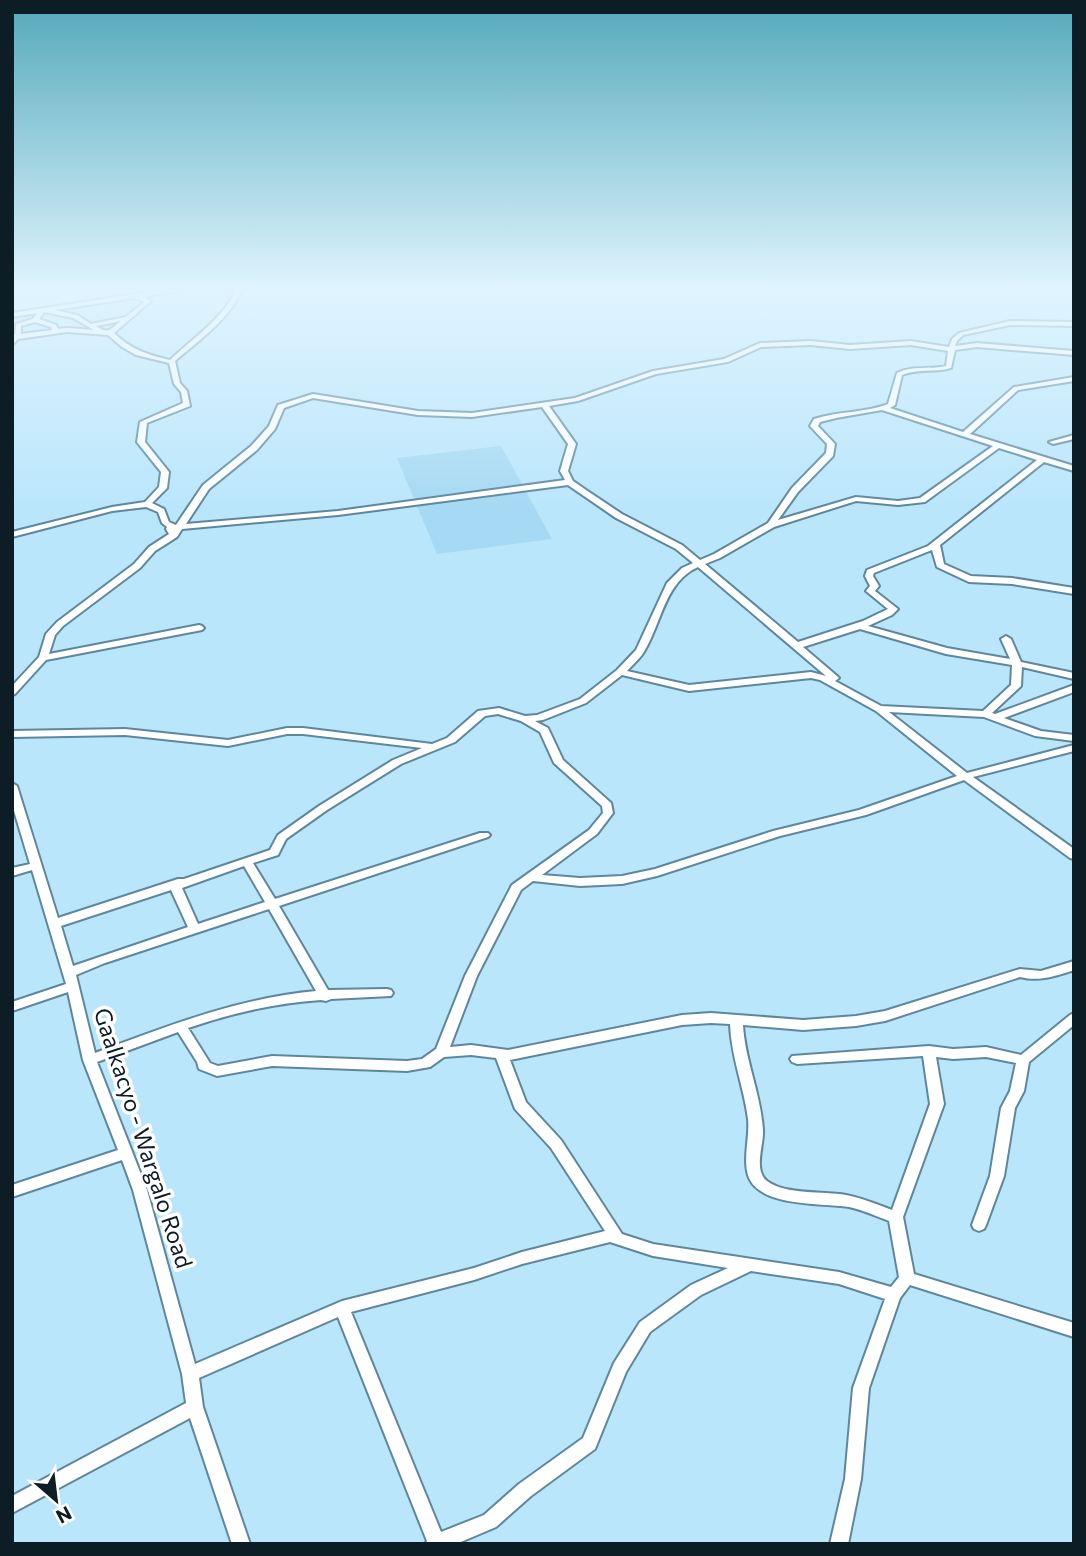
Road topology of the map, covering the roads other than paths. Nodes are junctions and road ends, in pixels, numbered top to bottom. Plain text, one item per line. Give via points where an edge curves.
1 (172, 362) edge
2 (721, 362) edge
3 (950, 362) edge
4 (1074, 379) edge
5 (545, 406) junction
6 (884, 409) junction
7 (965, 434) junction
8 (1074, 437) edge
9 (1053, 442) dead end
10 (997, 446) junction
11 (1042, 460) junction
12 (1074, 469) edge
13 (570, 482) junction
14 (147, 504) junction
15 (771, 525) junction
16 (176, 531) junction
17 (12, 535) edge
18 (935, 544) junction
19 (698, 564) junction
20 (1074, 591) edge
21 (863, 627) junction
22 (199, 628) dead end
23 (1006, 639) dead end
24 (796, 646) junction
25 (43, 658) junction
26 (1017, 664) junction
27 (620, 672) junction
28 (1074, 676) edge
29 (1074, 688) edge
30 (850, 691) junction
31 (12, 692) edge
32 (879, 709) junction
33 (985, 714) junction
34 (998, 717) junction
35 (524, 719) junction
36 (12, 734) edge
37 (1074, 738) edge
38 (438, 747) junction
39 (1074, 748) edge
40 (966, 776) junction
41 (12, 786) edge
42 (17, 822) edge
43 (484, 835) dead end
44 (1074, 855) edge
45 (247, 862) junction
46 (35, 866) junction
47 (12, 872) edge
48 (529, 877) junction
49 (185, 882) junction
50 (272, 903) junction
51 (53, 923) junction
52 (195, 930) junction
53 (1074, 965) edge
54 (70, 980) junction
55 (387, 993) dead end
56 (326, 997) junction
57 (12, 1007) edge
58 (1074, 1018) edge
59 (736, 1021) junction
60 (181, 1027) junction
61 (929, 1051) junction
62 (441, 1052) junction
63 (501, 1054) junction
64 (797, 1059) dead end
65 (90, 1060) junction
66 (1023, 1060) junction
67 (127, 1153) junction
68 (12, 1191) edge
69 (896, 1217) junction
70 (979, 1225) dead end
71 (617, 1238) junction
72 (749, 1265) junction
73 (907, 1278) junction
74 (894, 1295) junction
75 (342, 1308) junction
76 (1074, 1331) edge
77 (190, 1374) junction
78 (195, 1408) junction
79 (12, 1505) edge
80 (435, 1543) edge
81 (241, 1544) edge
82 (839, 1544) edge

1 - 14 street via 187,404 144,422 141,442 165,472 163,488
2 - 5 street via 655,372 600,394
3 - 6 street via 936,371 914,369 899,374 893,401
4 - 7 street via 1017,388
5 - 13 street via 572,444 564,471
5 - 16 street via 441,415 313,396 290,402 281,407 254,448 206,487
6 - 7 street
6 - 15 street via 817,421 814,426 831,444 830,454 795,490
7 - 10 street
8 - 9 street
10 - 11 street
10 - 15 street via 922,500 856,499
11 - 12 street
11 - 18 street
13 - 16 street
13 - 19 street via 619,516 679,547
14 - 16 street via 161,511 170,529
14 - 17 street
15 - 19 street
16 - 25 street via 60,624 51,634
18 - 20 street via 940,565 968,579
18 - 21 street via 870,572 875,586 872,595 894,609
19 - 24 street
19 - 27 street via 671,583 640,651
21 - 24 street
21 - 26 street via 946,651
22 - 25 street
23 - 26 street
24 - 30 street
25 - 31 street
26 - 28 street
26 - 33 street via 1016,686
27 - 30 street via 689,688 811,675
27 - 35 street via 583,701
29 - 34 street
30 - 32 street
32 - 33 street
32 - 40 street
33 - 34 street
34 - 37 street via 1039,734
35 - 38 street via 499,711 482,713
35 - 48 street via 544,730 558,761 607,805 608,813 585,838
36 - 38 street via 125,732 228,743 303,730
38 - 45 street via 397,762 286,833 274,852
39 - 40 street
40 - 44 street
40 - 48 street via 862,813 777,833 657,872 580,882
41 - 42 street, Gaalkacyo - Wargalo Road
42 - 46 street, Gaalkacyo - Wargalo Road
43 - 50 street
45 - 49 street
45 - 50 street
46 - 47 street
46 - 51 street, Gaalkacyo - Wargalo Road
48 - 62 street via 516,888 476,964
49 - 51 street
49 - 52 street via 176,888
50 - 52 street
50 - 56 street
51 - 54 street, Gaalkacyo - Wargalo Road
52 - 54 street
53 - 59 street via 1049,975 1020,974 856,1021 803,1025
54 - 57 street
54 - 65 street, Gaalkacyo - Wargalo Road
55 - 56 street
56 - 60 street via 239,1008
58 - 66 street
59 - 63 street via 681,1020
59 - 69 street via 736,1042 756,1131 757,1180 765,1187 797,1196 855,1202
60 - 62 street via 204,1066 217,1071 272,1062 407,1066 425,1064
60 - 65 street
61 - 64 street
61 - 66 street via 986,1052
61 - 69 street via 937,1104
62 - 63 street via 471,1049
63 - 71 street via 520,1105 556,1144
65 - 67 street, Gaalkacyo - Wargalo Road
66 - 70 street via 1017,1091 1008,1108 998,1176
67 - 68 street
67 - 77 street, Gaalkacyo - Wargalo Road
69 - 73 street
71 - 72 street via 653,1250
71 - 75 street via 522,1258
72 - 74 street via 839,1278
72 - 80 street via 696,1290 645,1327 620,1368 589,1443 490,1521
73 - 74 street
73 - 76 street
74 - 82 street via 861,1388 853,1479
75 - 77 street
75 - 80 street
77 - 78 street, Gaalkacyo - Wargalo Road
78 - 79 street
78 - 81 street, Gaalkacyo - Wargalo Road

